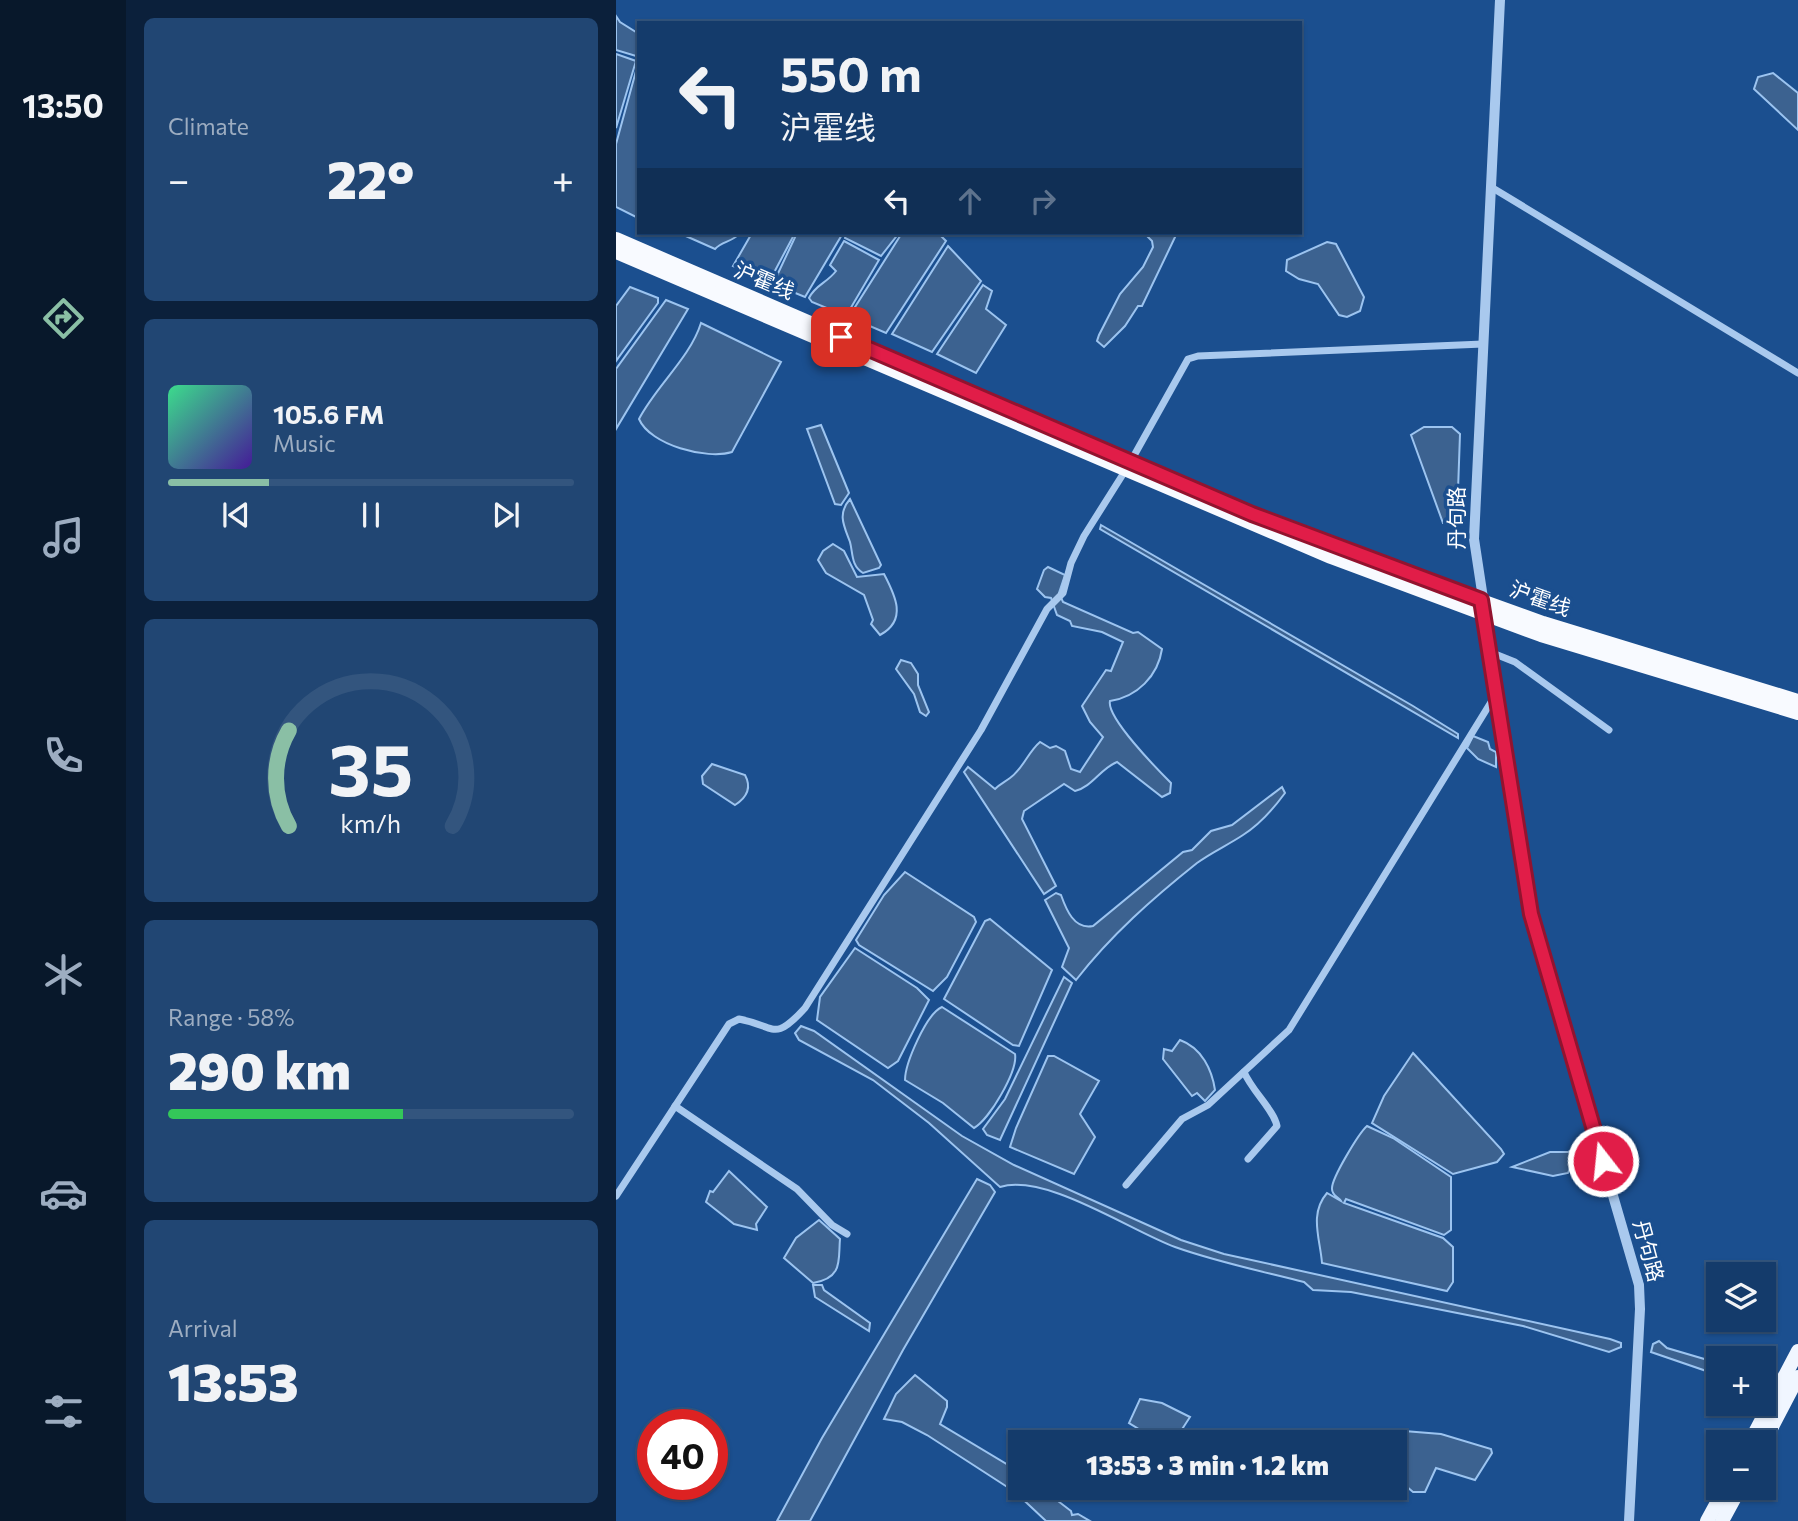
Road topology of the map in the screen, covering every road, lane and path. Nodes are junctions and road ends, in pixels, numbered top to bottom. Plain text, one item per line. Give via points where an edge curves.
1 (1500, 0) edge
2 (1491, 187) junction
3 (616, 239) edge
4 (616, 251) edge
5 (1483, 344) junction
6 (1798, 373) edge
7 (1128, 466) junction
8 (1482, 607) junction
9 (1490, 652) junction
10 (1496, 694) junction
11 (1798, 701) edge
12 (1798, 713) edge
13 (1609, 730) dead end
14 (1244, 1072) junction
15 (675, 1106) junction
16 (1248, 1159) dead end
17 (1126, 1185) dead end
18 (616, 1196) edge
19 (847, 1234) dead end
20 (1798, 1351) edge
21 (1793, 1372) edge
22 (1768, 1420) junction
23 (1760, 1430) edge
24 (1766, 1430) edge
25 (1718, 1500) edge
26 (1733, 1500) edge
27 (1629, 1521) edge
28 (1707, 1521) edge
29 (1722, 1521) edge

1 - 2 street, 丹句路
2 - 5 street, 丹句路
2 - 6 street
3 - 7 highway, 沪霍线
4 - 7 highway, 沪霍线
5 - 7 street via 1188,359
5 - 8 street, 丹句路 via 1474,539
7 - 8 highway, 沪霍线 via 1331,557
7 - 15 street via 1084,536 1063,593 1047,609 981,730 805,1008 781,1029 772,1031 739,1019 729,1024
8 - 9 street, 丹句路
8 - 11 highway, 沪霍线
8 - 12 highway, 沪霍线 via 1665,674
9 - 10 street, 丹句路
9 - 13 street via 1515,662
10 - 14 street via 1289,1030
10 - 27 street, 丹句路 via 1531,914 1639,1285
14 - 16 street via 1277,1126
14 - 17 street via 1208,1105 1182,1119
15 - 18 street
15 - 19 street via 797,1189
20 - 21 main road
21 - 22 main road
22 - 23 main road
22 - 24 main road
25 - 28 main road
26 - 29 main road

